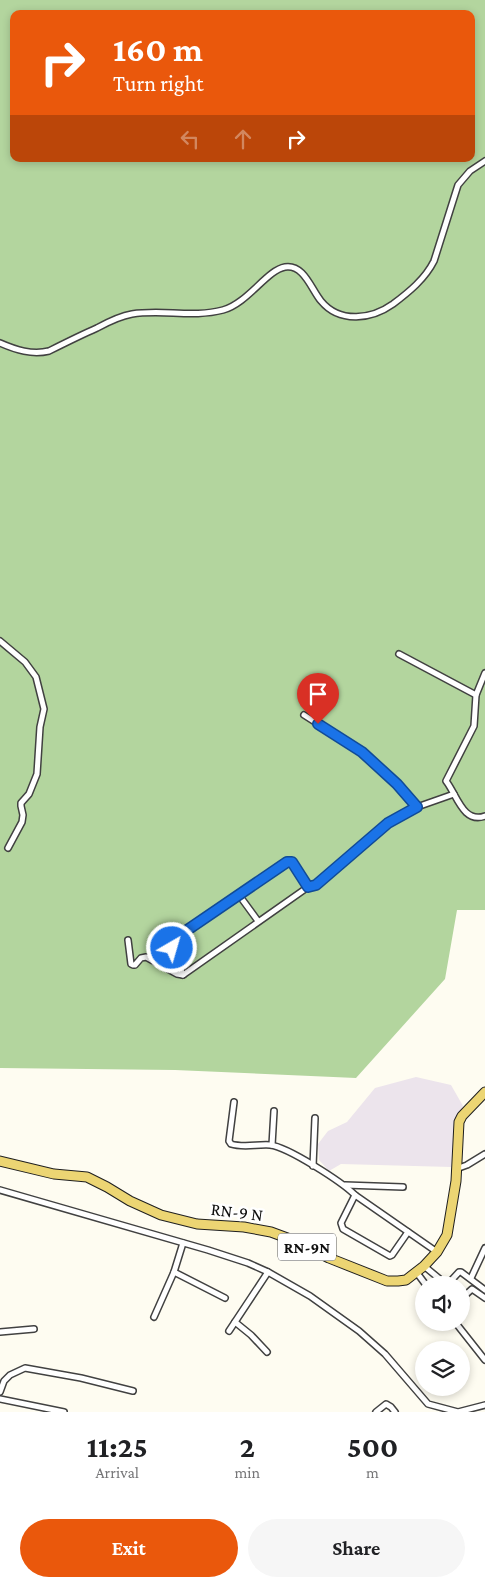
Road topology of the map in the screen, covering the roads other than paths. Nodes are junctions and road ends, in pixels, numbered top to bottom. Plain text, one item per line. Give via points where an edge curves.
1 (485, 161) edge
2 (0, 343) edge
3 (0, 641) edge
4 (400, 654) dead end
5 (485, 673) edge
6 (476, 695) junction
7 (304, 716) dead end
8 (454, 794) junction
9 (417, 807) junction
10 (485, 816) edge
11 (8, 848) dead end
12 (308, 887) junction
13 (239, 895) junction
14 (258, 922) junction
15 (128, 940) dead end
16 (183, 975) junction
17 (485, 1092) edge
18 (234, 1102) dead end
19 (274, 1111) dead end
20 (315, 1118) dead end
21 (272, 1145) junction
22 (485, 1154) edge
23 (0, 1161) edge
24 (313, 1166) junction
25 (456, 1169) junction
26 (344, 1185) junction
27 (403, 1187) dead end
28 (0, 1190) edge
29 (355, 1195) junction
30 (408, 1232) junction
31 (183, 1243) junction
32 (485, 1248) edge
33 (438, 1252) junction
34 (424, 1266) junction
35 (174, 1272) junction
36 (268, 1272) junction
37 (417, 1273) junction
38 (419, 1276) edge
39 (436, 1276) edge
40 (456, 1276) edge
41 (467, 1276) edge
42 (471, 1278) joint
43 (485, 1290) edge
44 (470, 1291) edge
45 (225, 1298) dead end
46 (485, 1298) edge
47 (154, 1317) dead end
48 (235, 1322) junction
49 (34, 1329) dead end
50 (229, 1331) dead end
51 (462, 1331) edge
52 (0, 1332) edge
53 (267, 1352) dead end
54 (485, 1360) edge
55 (2, 1381) edge
56 (133, 1391) dead end
57 (0, 1392) edge
58 (0, 1399) edge
59 (485, 1406) edge
60 (64, 1412) edge
61 (376, 1412) edge
62 (394, 1412) edge

1 - 2 street via 458,185 428,272 400,299 371,316 356,318 330,309 298,269 290,267 275,271 244,299 223,310 119,317 40,353 17,350
3 - 11 street via 26,662 36,676 44,710 37,774 21,806 22,822
4 - 6 street
5 - 6 street
6 - 8 street via 474,726 446,781
7 - 9 street via 362,752
8 - 9 street
8 - 10 street via 465,813 472,818
9 - 12 street via 388,823 316,885
12 - 13 street via 289,861
12 - 14 street
13 - 14 street
13 - 16 street via 174,940 172,948
14 - 16 street
15 - 16 street via 132,965 146,957
17 - 25 main road, RN-9 N / RN-9N via 459,1122
18 - 21 street via 231,1144
19 - 21 street
20 - 24 street
21 - 24 street
22 - 25 street
23 - 37 main road, RN-9 N / RN-9N via 54,1174 87,1177 161,1215 197,1224 271,1232 388,1281 406,1280
24 - 26 street
25 - 33 main road, RN-9 N / RN-9N via 449,1225
26 - 27 street
26 - 29 street
28 - 31 street
29 - 30 street
29 - 30 street via 341,1223 344,1229 390,1256
30 - 33 street
31 - 35 street
31 - 36 street
32 - 42 street
33 - 34 main road, RN-9 N / RN-9N
34 - 37 main road, RN-9 N / RN-9N
34 - 39 street
35 - 45 street
35 - 47 street
36 - 48 street
36 - 59 street via 310,1296 359,1331 385,1354 428,1404 458,1412
37 - 38 street
40 - 41 street via 460,1272
42 - 43 street
44 - 46 street via 474,1289
48 - 50 street
48 - 53 street
49 - 52 street
51 - 54 street
55 - 56 street via 25,1368
55 - 57 street
58 - 60 street
61 - 62 street via 386,1404

